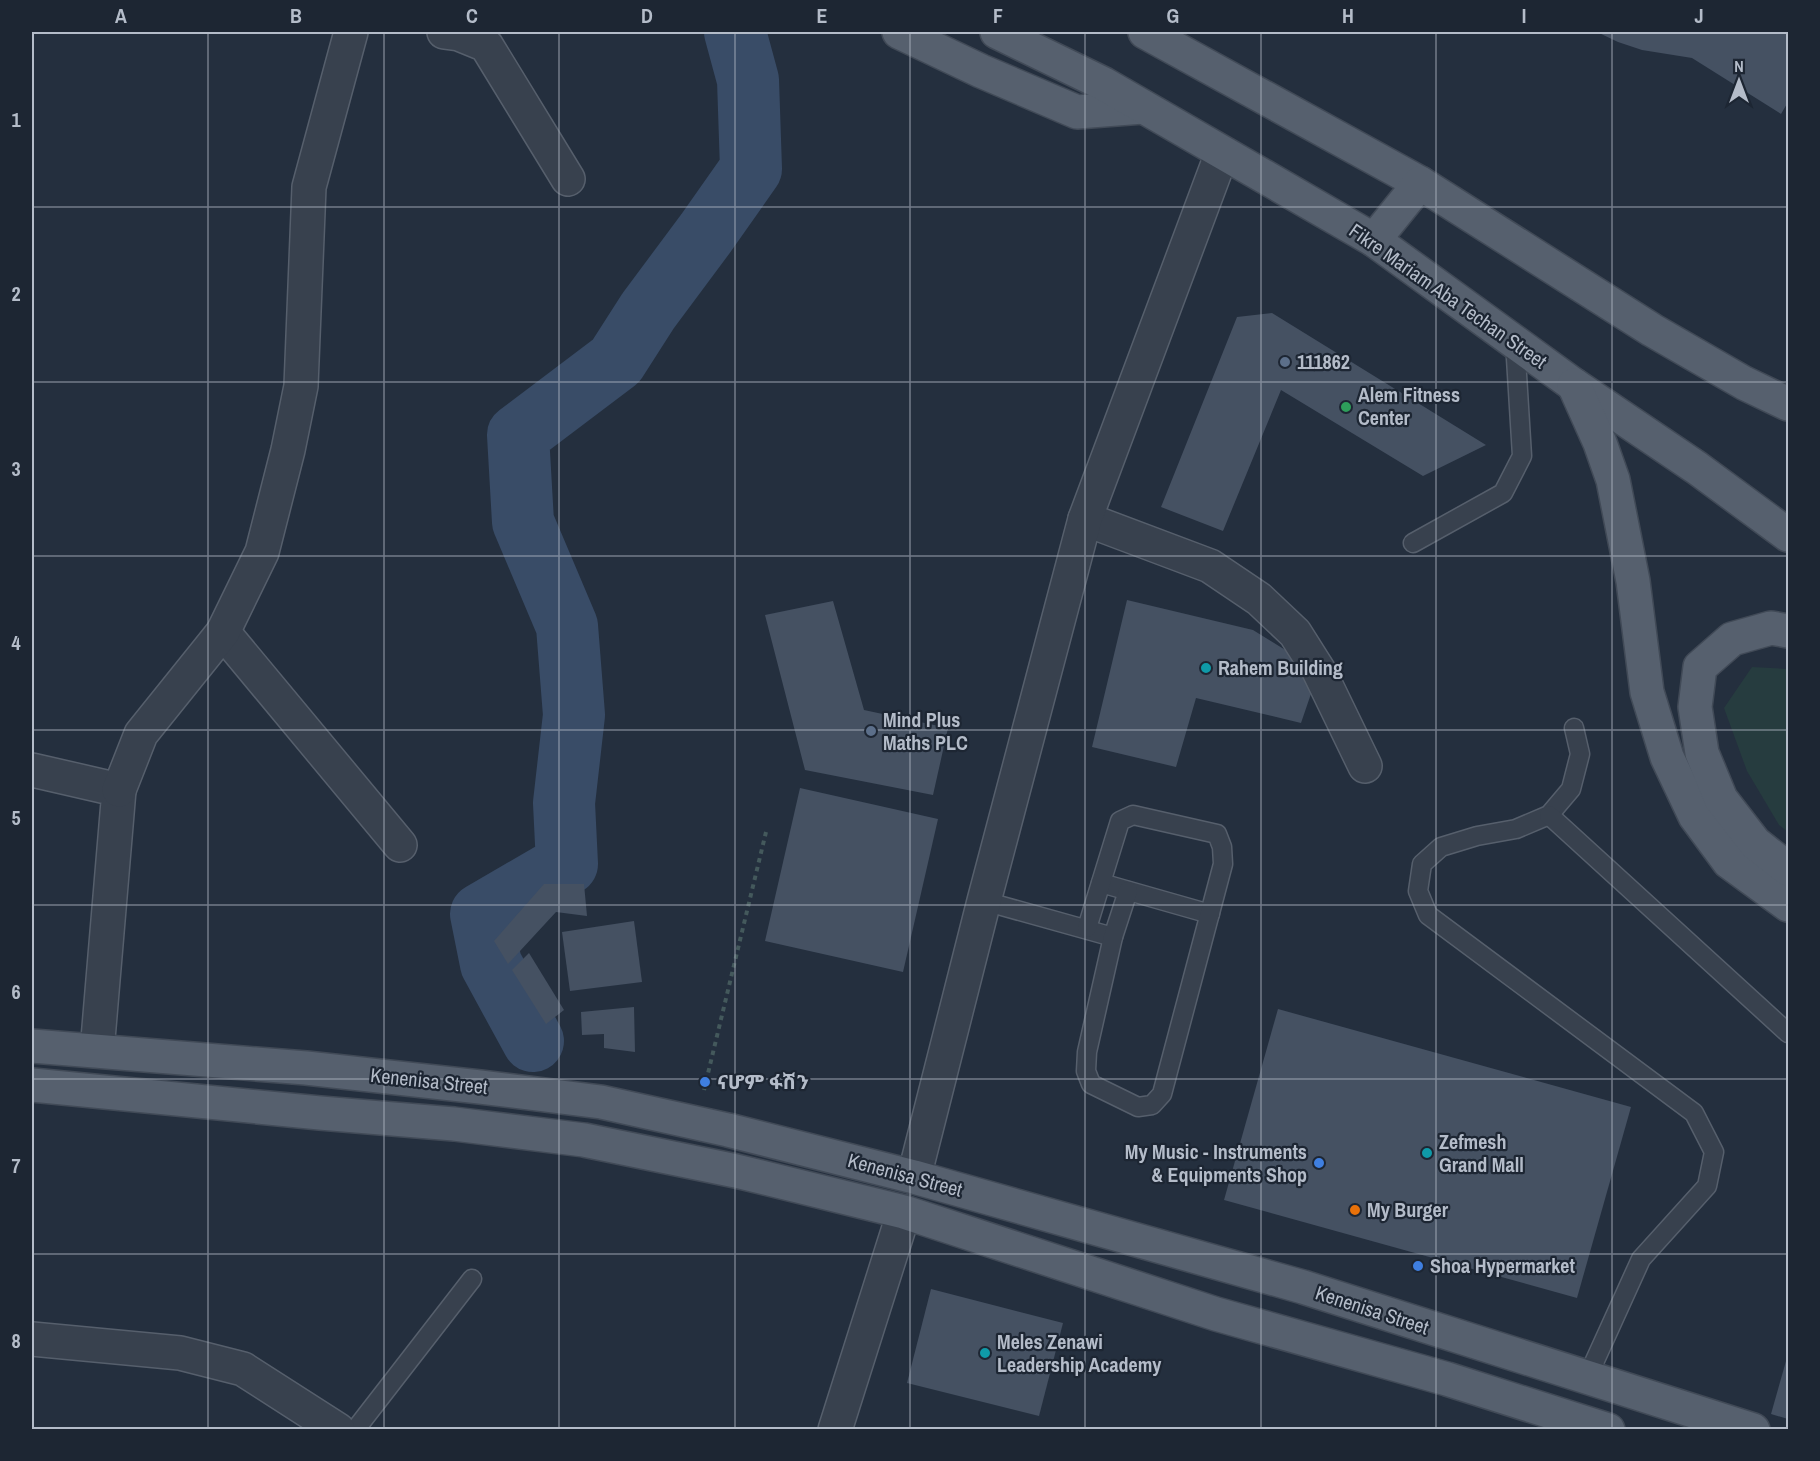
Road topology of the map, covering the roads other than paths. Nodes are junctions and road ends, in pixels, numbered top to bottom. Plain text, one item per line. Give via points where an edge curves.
1 (351, 32) edge
2 (444, 32) edge
3 (899, 32) edge
4 (997, 32) edge
5 (1145, 32) edge
6 (1143, 107) junction
7 (1222, 153) junction
8 (568, 179) dead end
9 (1420, 183) junction
10 (1374, 240) junction
11 (1515, 342) junction
12 (1574, 385) junction
13 (1788, 404) edge
14 (1085, 519) junction
15 (1788, 535) edge
16 (1413, 543) dead end
17 (1788, 631) edge
18 (223, 632) junction
19 (1574, 728) dead end
20 (1365, 766) dead end
21 (32, 770) edge
22 (119, 790) junction
23 (1549, 815) junction
24 (400, 845) dead end
25 (1788, 869) edge
26 (1101, 883) junction
27 (1128, 891) junction
28 (984, 901) junction
29 (1788, 905) edge
30 (1210, 914) junction
31 (1087, 928) junction
32 (1113, 937) junction
33 (1788, 1033) edge
34 (32, 1046) edge
35 (97, 1051) junction
36 (32, 1085) edge
37 (914, 1177) junction
38 (904, 1212) junction
39 (472, 1279) dead end
40 (32, 1339) edge
41 (1587, 1378) junction
42 (338, 1430) edge
43 (355, 1430) edge
44 (835, 1430) edge
45 (1608, 1430) edge
46 (1753, 1430) edge

1 - 18 street via 309,187 301,386 288,450 262,552
2 - 8 street via 486,45
3 - 6 main road via 1077,112
4 - 6 main road, Fikre Mariam Aba Techan Street
5 - 9 main road
6 - 7 main road, Fikre Mariam Aba Techan Street
7 - 10 main road, Fikre Mariam Aba Techan Street
7 - 14 street
9 - 10 main road
9 - 13 main road via 1652,330
10 - 11 main road, Fikre Mariam Aba Techan Street
11 - 12 main road, Fikre Mariam Aba Techan Street
11 - 16 lane via 1522,456 1503,493
12 - 15 main road, Fikre Mariam Aba Techan Street
12 - 29 main road via 1613,480 1633,581 1647,692 1667,757 1695,816 1729,862
14 - 20 street via 1210,566 1260,599 1295,633 1319,671
14 - 28 street
17 - 25 main road via 1771,627 1732,639 1700,667 1695,707 1702,753 1722,800 1755,843
18 - 22 street via 141,734
18 - 24 street
19 - 23 lane via 1580,754 1571,789
21 - 22 street
22 - 35 street
23 - 33 lane
23 - 41 lane via 1516,829 1441,847 1422,864 1418,891 1428,915 1694,1113 1714,1152 1707,1186 1641,1258
26 - 27 lane
26 - 30 lane via 1120,821 1133,815 1217,834 1223,864
26 - 31 lane
27 - 30 lane
27 - 32 lane
28 - 31 lane
28 - 37 street
30 - 32 lane via 1162,1094 1152,1105 1138,1107 1091,1084 1086,1071
31 - 32 lane
34 - 35 main road, Kenenisa Street
35 - 37 main road, Kenenisa Street via 306,1068 601,1102
36 - 38 main road, Kenenisa Street via 454,1124 584,1140
37 - 41 main road, Kenenisa Street via 1302,1287
38 - 44 street
38 - 45 main road, Kenenisa Street via 1216,1314 1447,1379
39 - 43 lane
40 - 42 street via 180,1353 243,1369
41 - 46 main road, Kenenisa Street

